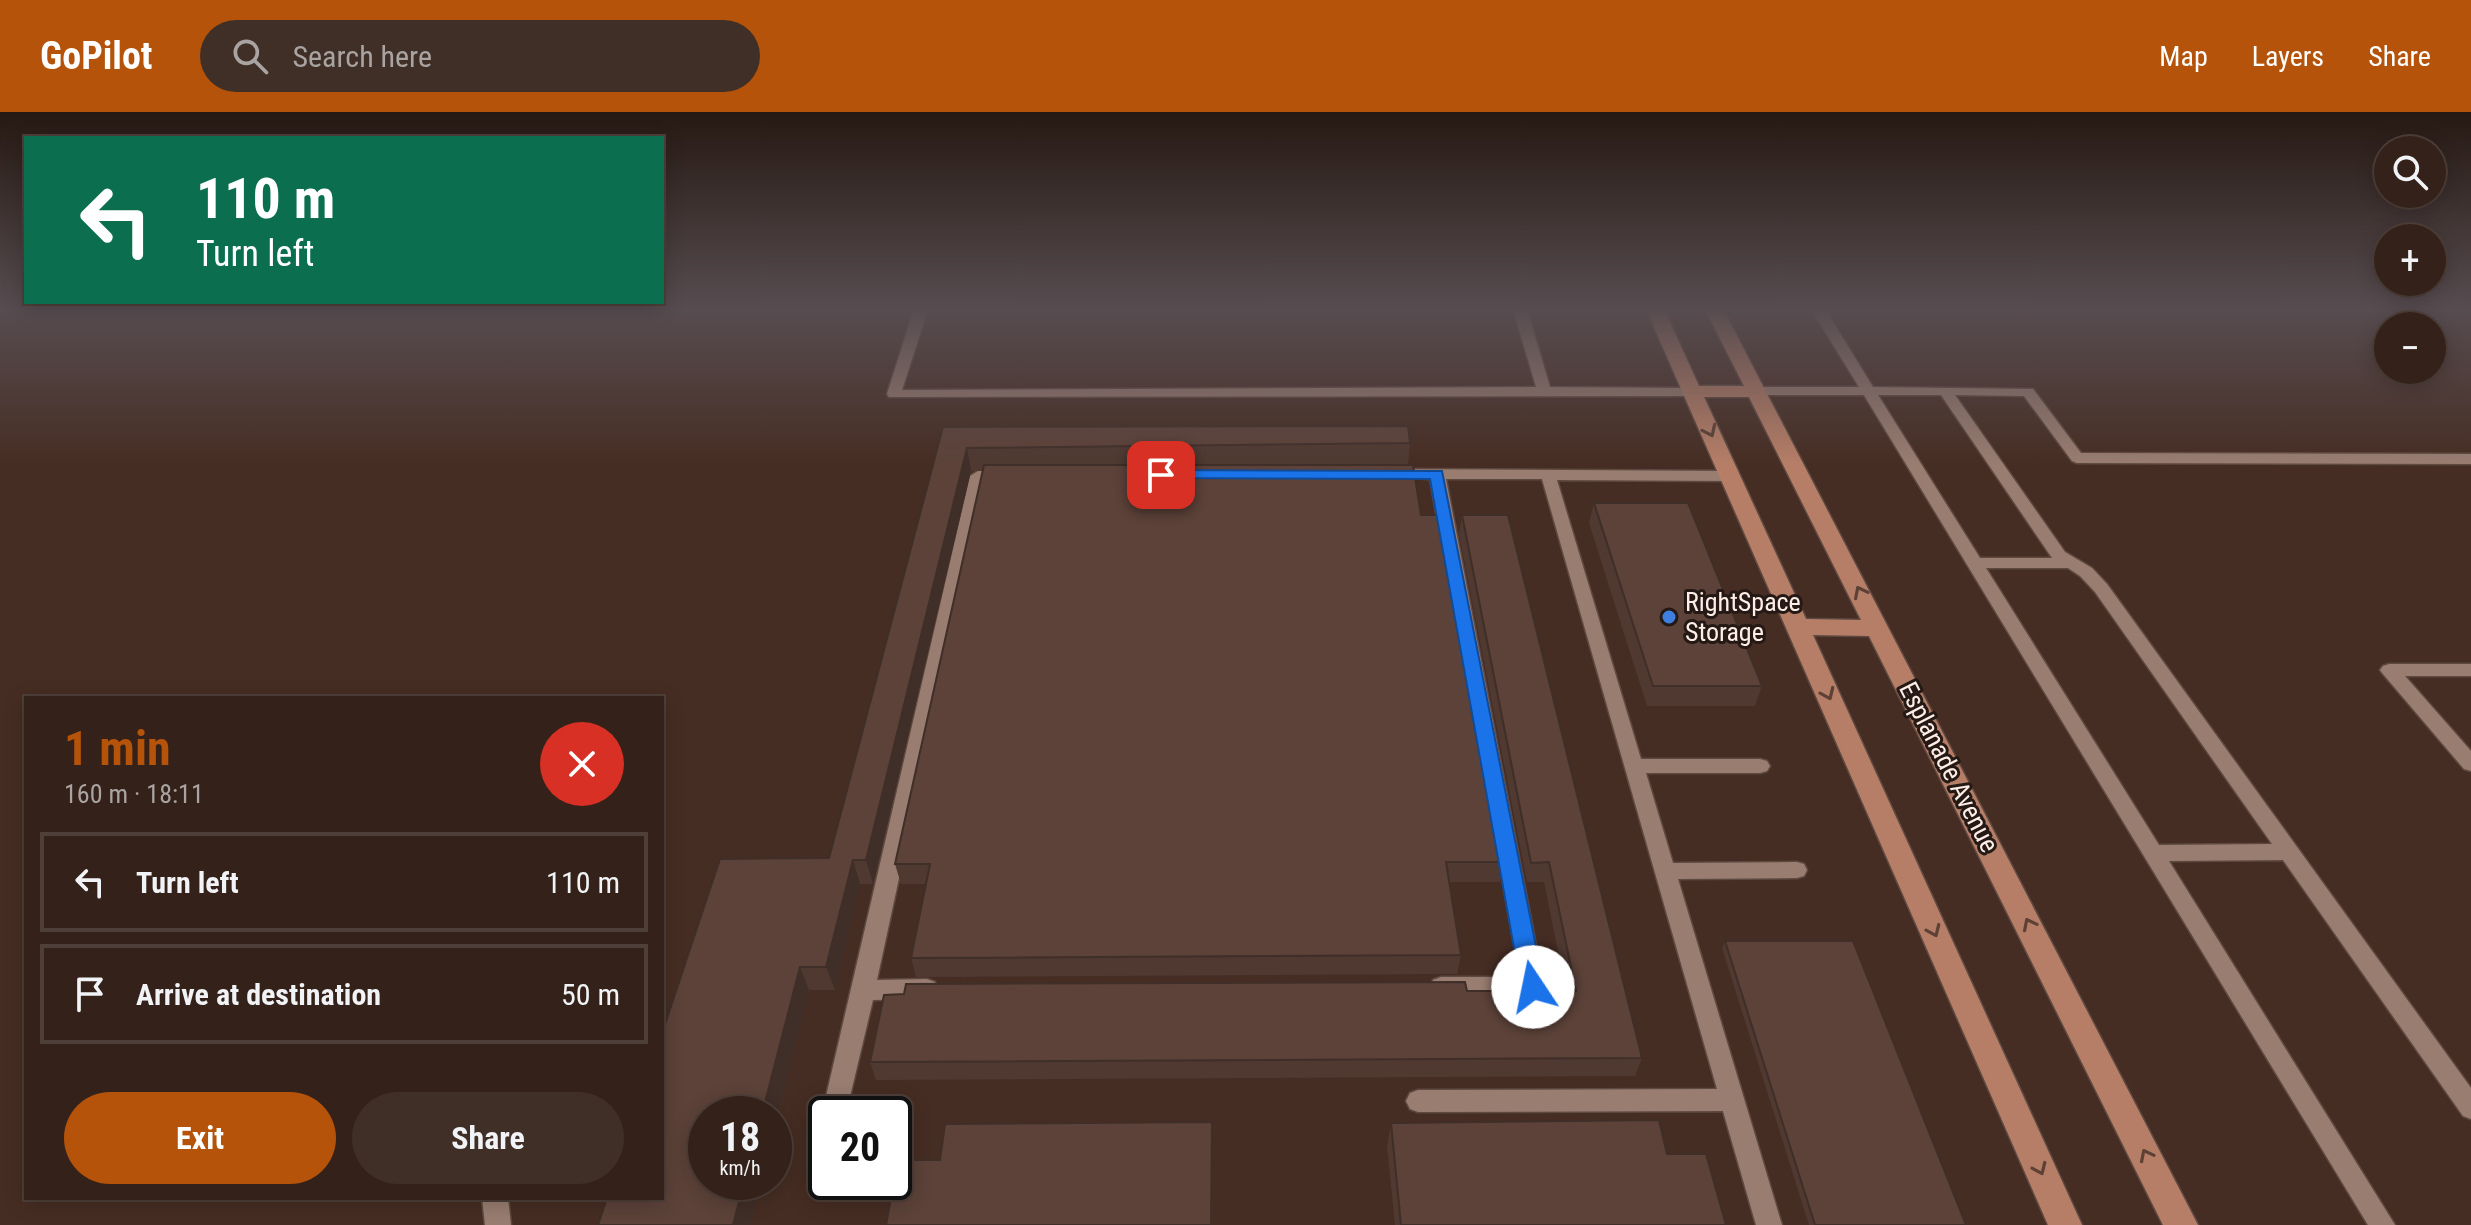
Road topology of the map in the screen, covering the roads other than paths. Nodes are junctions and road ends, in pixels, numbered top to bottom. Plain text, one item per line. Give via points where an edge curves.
1 (905, 361) edge
2 (1535, 361) edge
3 (1678, 361) edge
4 (1741, 361) edge
5 (1850, 361) edge
6 (1544, 391) junction
7 (1756, 391) junction
8 (1869, 391) junction
9 (1945, 391) junction
10 (1691, 392) junction
11 (2471, 459) edge
12 (1373, 474) edge
13 (1437, 474) junction
14 (1548, 474) junction
15 (1025, 475) edge
16 (1730, 476) junction
17 (1975, 563) junction
18 (2071, 563) junction
19 (1798, 627) junction
20 (1878, 628) junction
21 (2471, 670) edge
22 (2471, 764) edge
23 (1635, 766) junction
24 (1760, 766) dead end
25 (2289, 852) junction
26 (2153, 853) junction
27 (1797, 870) dead end
28 (1665, 871) junction
29 (1421, 987) edge
30 (944, 989) edge
31 (864, 990) junction
32 (838, 1096) edge
33 (1732, 1100) junction
34 (1418, 1101) dead end
35 (2471, 1108) edge
36 (495, 1200) edge
37 (498, 1225) edge
38 (1769, 1225) edge
39 (2065, 1225) edge
40 (2181, 1225) edge
41 (2382, 1225) edge

1 - 6 lane via 894,394
2 - 6 lane
3 - 10 main road
4 - 7 main road, Esplanade Avenue
5 - 8 lane
6 - 10 lane
7 - 8 lane
7 - 10 main road
20 -> 7 main road, Esplanade Avenue
8 - 9 lane
8 - 17 lane
9 - 11 lane via 2028,392 2077,458
9 - 18 lane via 2059,556
10 -> 16 main road
12 - 13 lane
13 - 14 lane
13 - 29 lane via 1533,987
14 - 16 lane
14 - 23 lane
15 - 31 lane via 978,476
16 - 19 main road
17 - 18 lane
17 - 26 lane
18 - 25 lane via 2101,588
19 - 20 main road
19 -> 39 main road
40 -> 20 main road, Esplanade Avenue
21 - 22 lane via 2389,670
23 - 24 lane
23 - 28 lane
25 - 26 lane
25 - 35 lane
26 - 41 lane
27 - 28 lane
28 - 33 lane
30 - 31 lane
31 - 32 lane
33 - 34 lane
33 - 38 lane
36 - 37 lane

